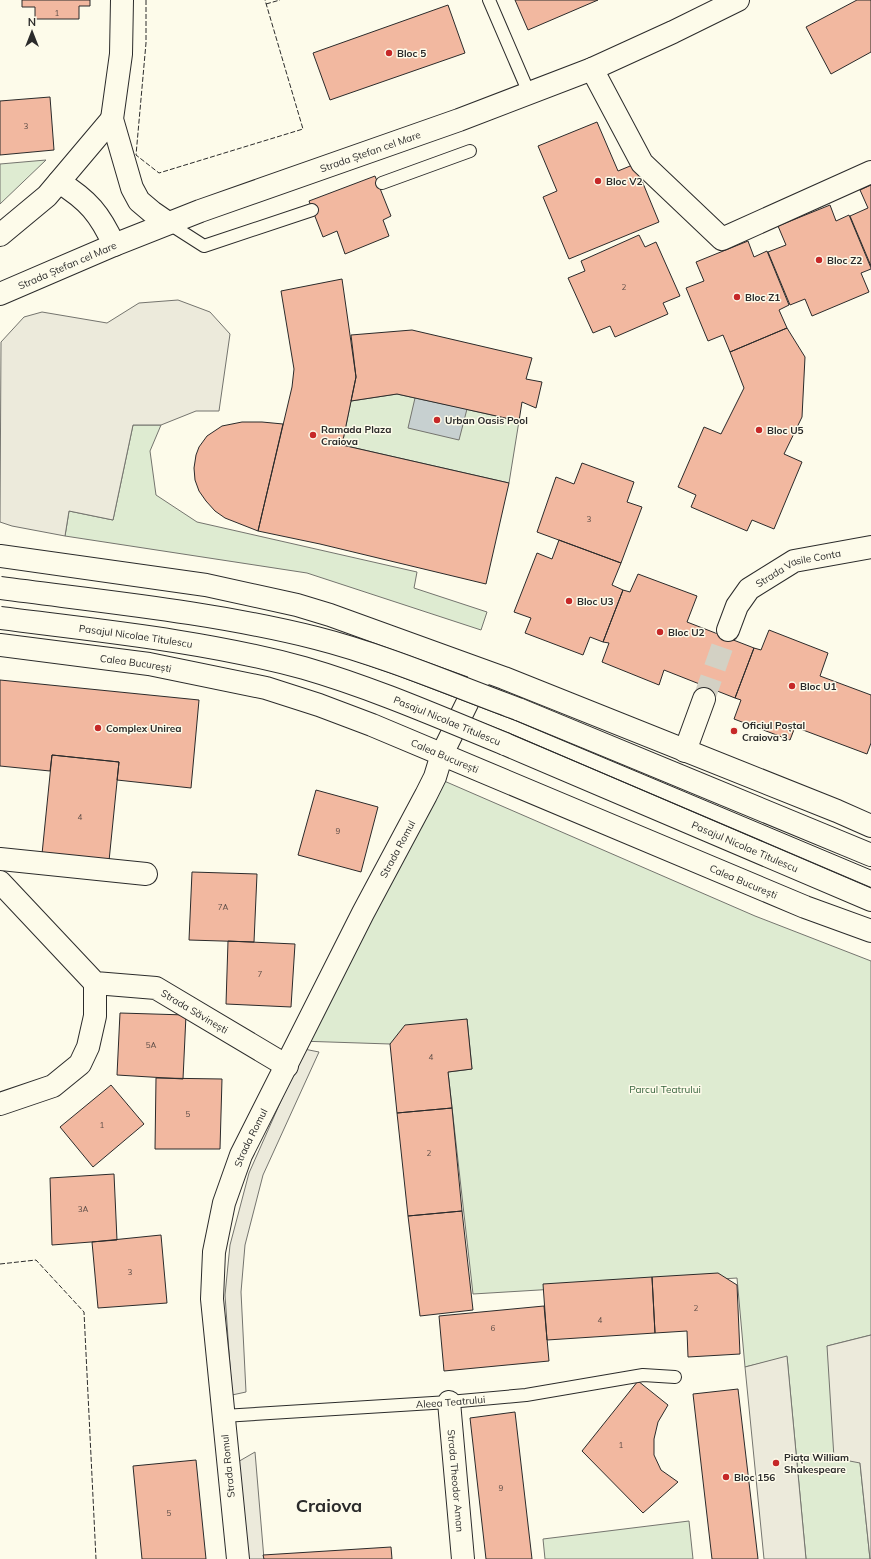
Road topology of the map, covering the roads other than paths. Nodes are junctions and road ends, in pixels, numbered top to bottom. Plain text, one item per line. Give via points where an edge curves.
1 (122, 0) edge
2 (489, 0) edge
3 (738, 0) edge
4 (592, 68) junction
5 (529, 93) junction
6 (112, 119) junction
7 (470, 151) dead end
8 (871, 172) edge
9 (59, 182) junction
10 (382, 183) dead end
11 (312, 210) dead end
12 (168, 223) junction
13 (0, 235) edge
14 (114, 245) junction
15 (2, 297) edge
16 (871, 547) edge
17 (0, 556) edge
18 (0, 588) edge
19 (0, 618) edge
20 (728, 630) tunnel mouth
21 (0, 645) edge
22 (483, 671) junction
23 (704, 698) tunnel mouth
24 (685, 751) junction
25 (442, 754) junction
26 (871, 826) edge
27 (871, 855) edge
28 (0, 859) edge
29 (146, 874) dead end
30 (0, 882) edge
31 (871, 900) edge
32 (871, 931) edge
33 (95, 983) junction
34 (286, 1066) junction
35 (0, 1104) edge
36 (675, 1377) dead end
37 (449, 1402) junction
38 (224, 1416) junction
39 (238, 1559) edge
40 (463, 1559) edge

1 - 6 street via 120,54
2 - 5 lane
3 - 4 street, Strada Ștefan cel Mare
4 - 5 street, Strada Ștefan cel Mare
4 - 8 street via 642,163 722,239
5 - 12 street, Strada Ștefan cel Mare
6 - 9 street
6 - 12 street via 132,188 140,201
7 - 10 lane
9 - 13 street via 47,196
9 - 14 street via 90,204
11 - 12 lane via 204,246
12 - 14 street, Strada Ștefan cel Mare
14 - 15 street, Strada Ștefan cel Mare
16 - 20 street, Strada Vasile Conta via 794,561 749,589 738,606
17 - 22 street via 206,585 274,600 330,615
18 - 27 street, bridge via 239,621 317,638 518,709
19 - 31 street, Pasajul Nicolae Titulescu, bridge via 122,633 238,652 353,683 505,744
21 - 25 street, Calea București via 149,664 266,688 319,705
22 - 24 street
22 - 25 street, Strada Romul
23 - 24 street
24 - 26 street
25 - 32 street, Calea București via 805,906
25 - 34 street, Strada Romul via 426,796 363,913
28 - 29 street
30 - 33 street
33 - 34 street, Strada Săvinești via 156,988
33 - 35 street via 95,1016 88,1047 80,1064 53,1086
34 - 38 street, Strada Romul via 242,1155 224,1203 214,1252 212,1299
36 - 37 lane, Aleea Teatrului via 643,1375 526,1395
37 - 38 lane, Aleea Teatrului
37 - 40 street, Strada Theodor Aman
38 - 39 street, Strada Romul

